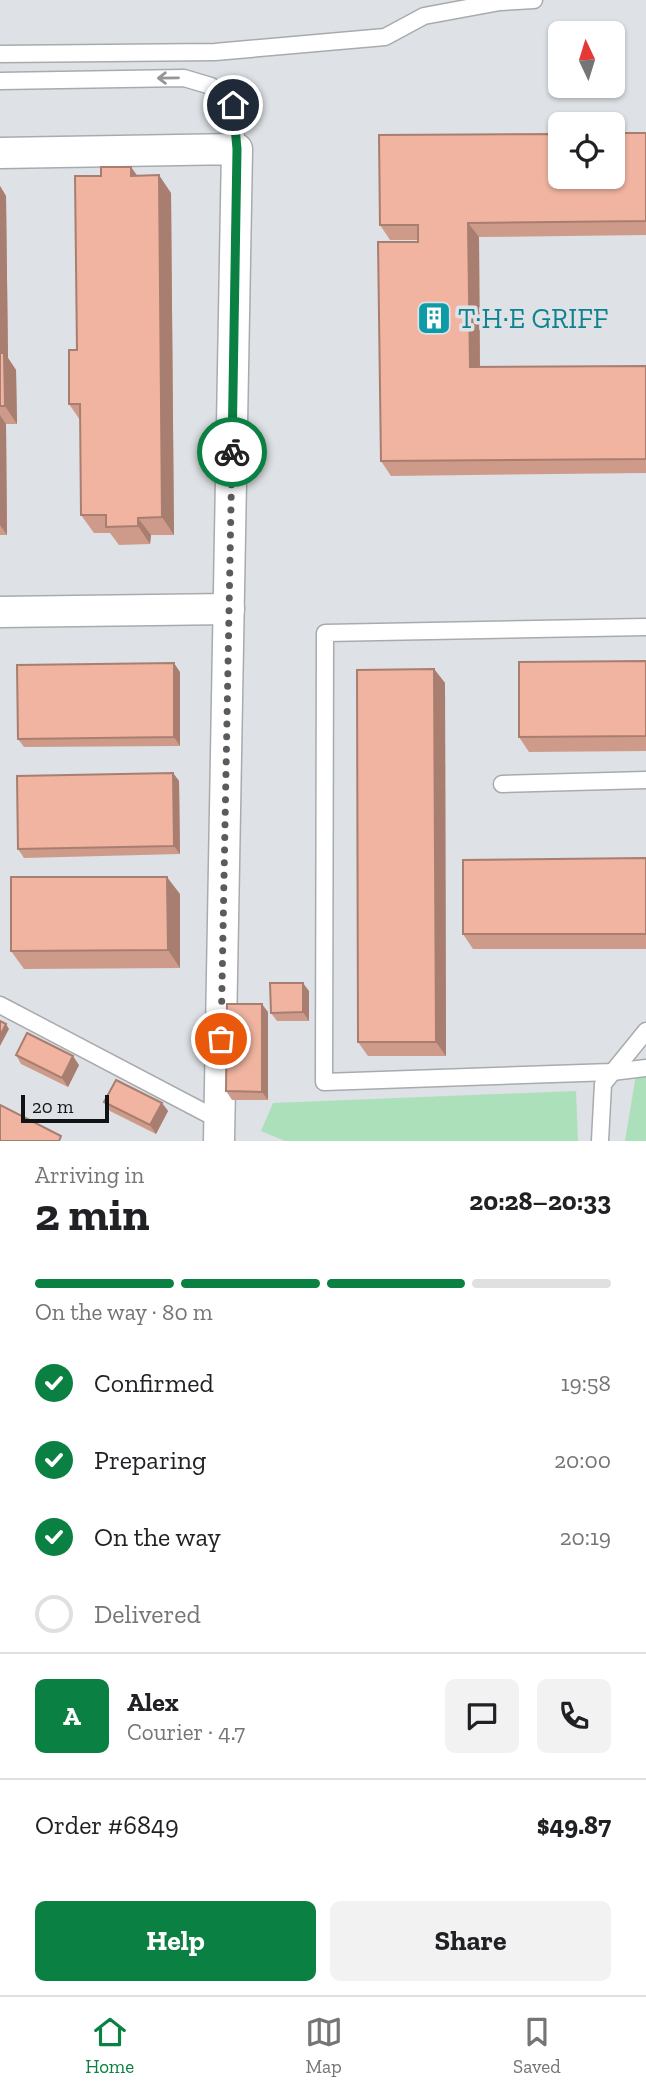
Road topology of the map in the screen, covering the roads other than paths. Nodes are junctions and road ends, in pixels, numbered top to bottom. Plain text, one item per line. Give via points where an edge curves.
1 (534, 0) edge
2 (436, 7) edge
3 (0, 54) edge
4 (0, 81) edge
5 (237, 149) junction
6 (0, 153) edge
7 (229, 609) junction
8 (0, 612) edge
9 (646, 627) edge
10 (646, 780) edge
11 (502, 784) dead end
12 (0, 1006) edge
13 (646, 1031) edge
14 (646, 1068) edge
15 (612, 1072) junction
16 (219, 1130) edge
17 (600, 1141) edge

1 - 2 lane
2 - 3 lane via 385,37 215,52
5 -> 4 lane via 233,105 211,86 184,78
5 - 6 street
5 - 7 street
7 - 8 street
7 - 16 street
9 - 15 lane via 325,633 324,1082
10 - 11 lane
12 - 16 lane
13 - 15 lane
14 - 15 lane
15 - 17 lane via 603,1084

